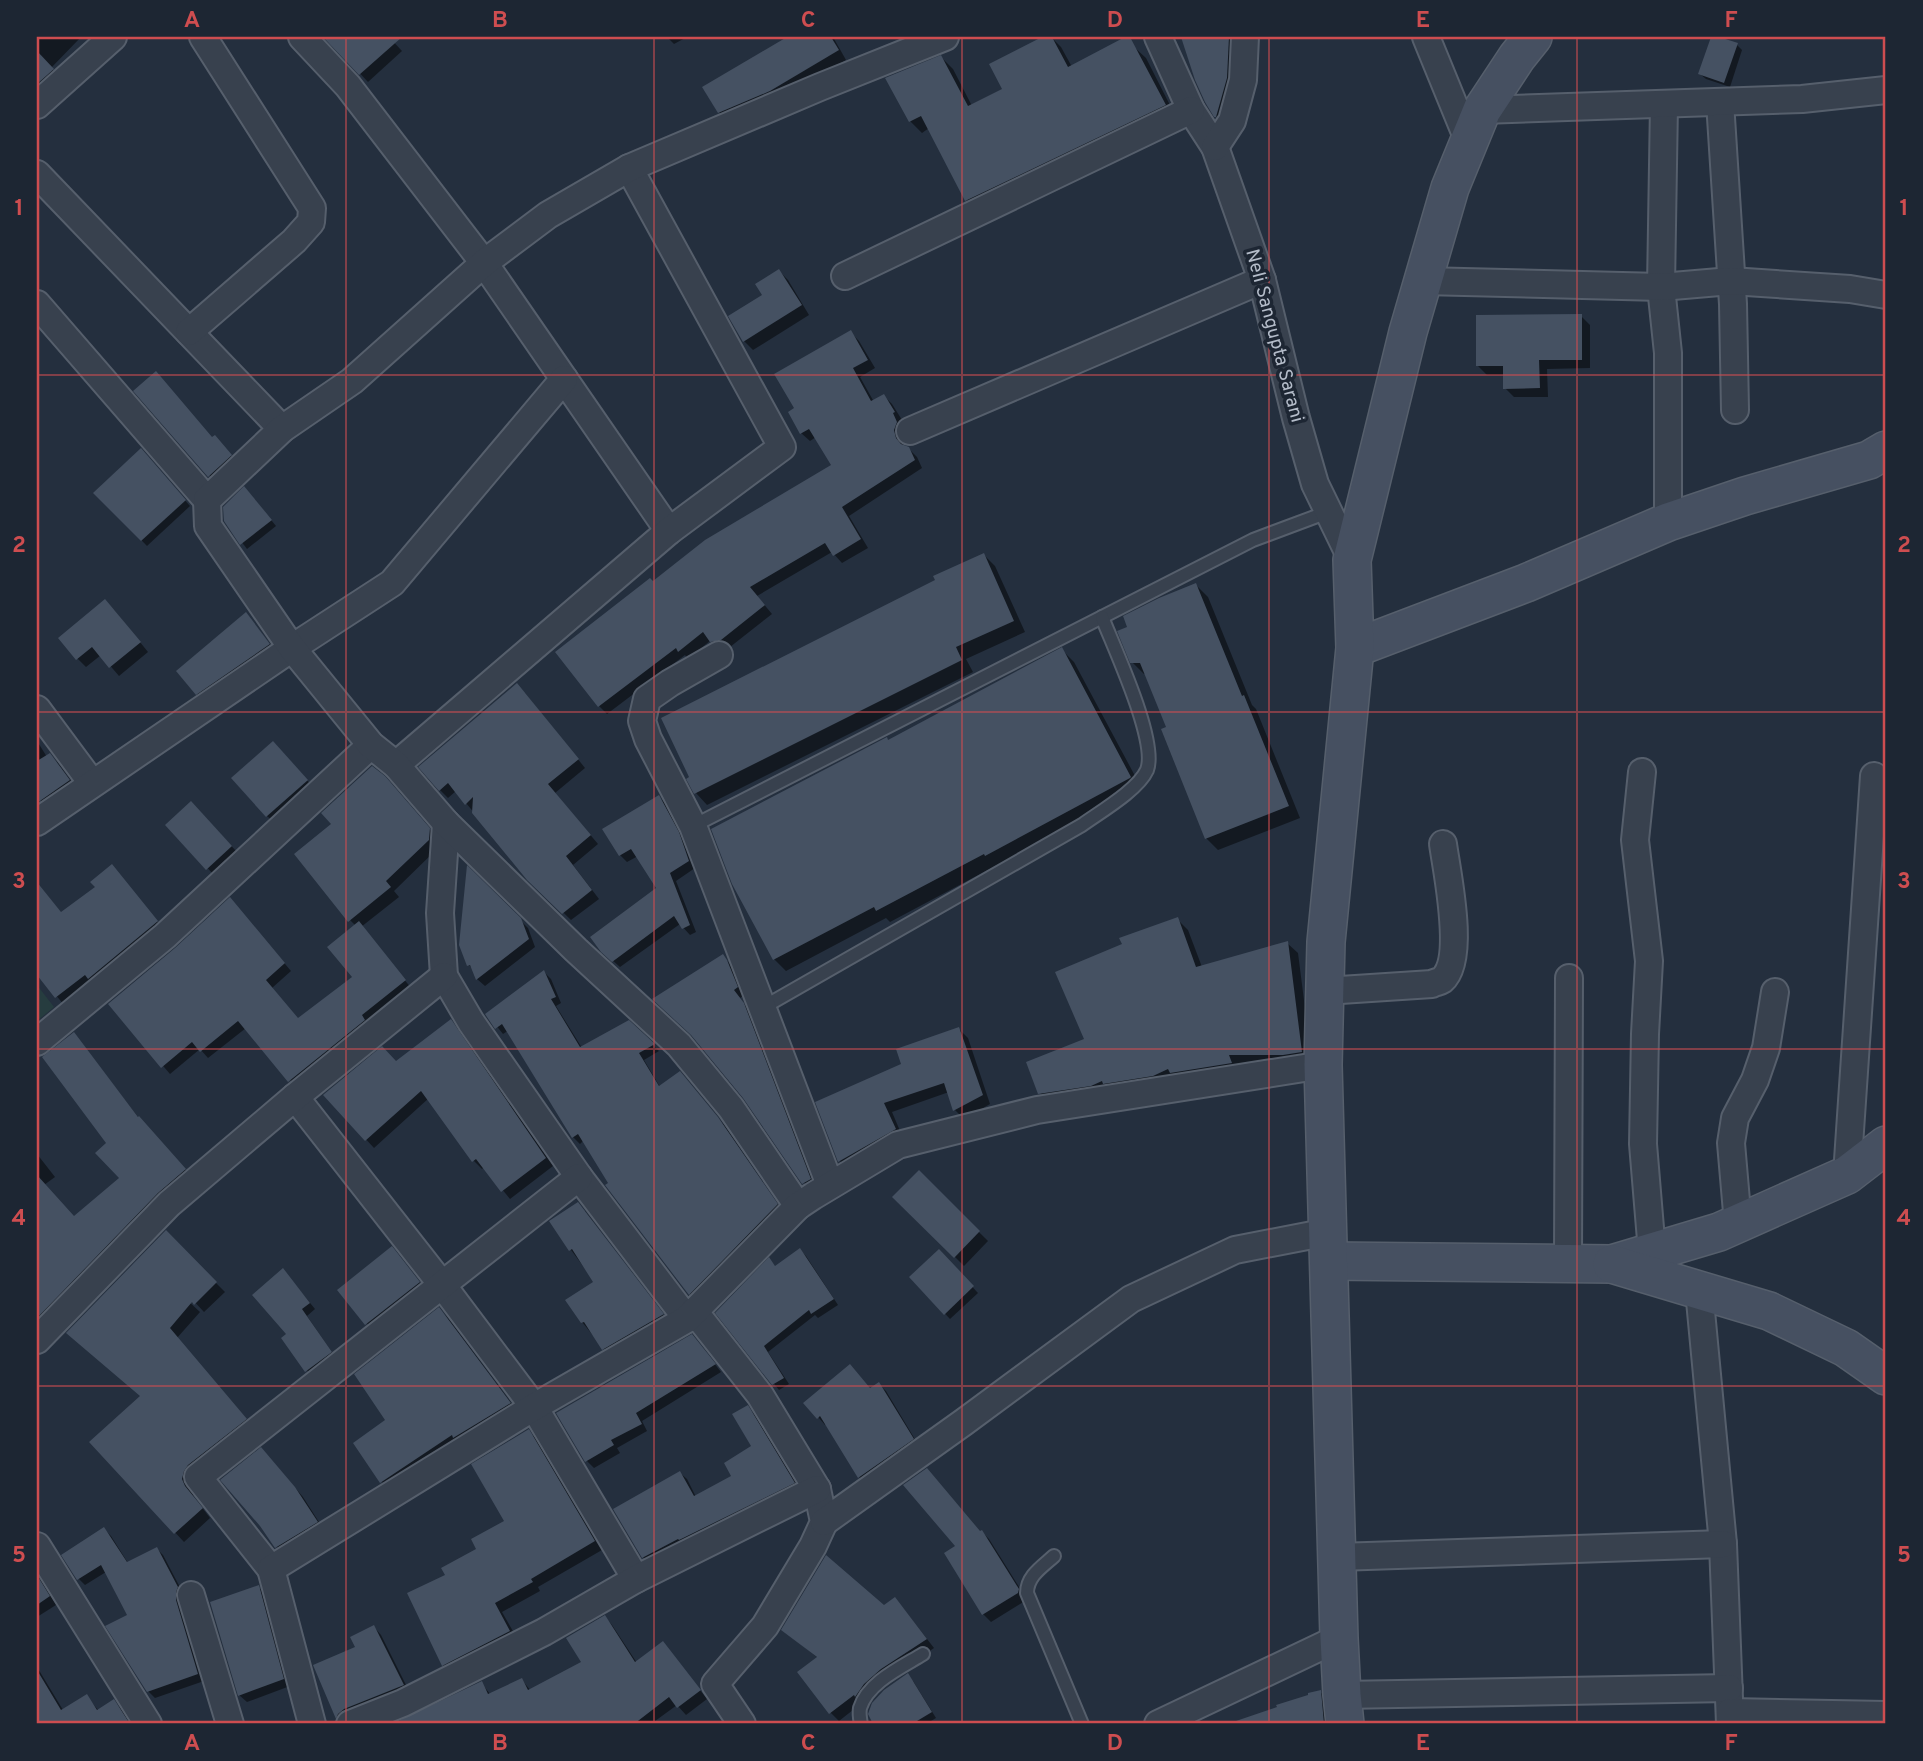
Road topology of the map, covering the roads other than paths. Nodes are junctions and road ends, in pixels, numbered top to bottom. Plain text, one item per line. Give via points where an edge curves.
1 (113, 37) edge
2 (203, 37) edge
3 (302, 37) edge
4 (945, 37) edge
5 (1158, 37) edge
6 (1245, 37) edge
7 (1426, 37) edge
8 (1521, 43) edge
9 (1886, 90) edge
10 (1720, 102) junction
11 (1664, 104) junction
12 (37, 106) edge
13 (1191, 110) junction
14 (1476, 126) junction
15 (1215, 147) junction
16 (629, 168) junction
17 (37, 174) edge
18 (484, 263) junction
19 (845, 276) dead end
20 (1262, 280) junction
21 (1423, 281) junction
22 (1731, 281) junction
23 (1661, 287) junction
24 (1886, 295) edge
25 (37, 304) edge
26 (189, 332) junction
27 (564, 379) junction
28 (1734, 410) dead end
29 (282, 429) junction
30 (910, 431) dead end
31 (1881, 456) edge
32 (207, 500) junction
33 (1328, 512) junction
34 (1668, 522) junction
35 (669, 531) junction
36 (1352, 559) junction
37 (1102, 617) junction
38 (292, 648) junction
39 (1355, 648) junction
40 (719, 655) dead end
41 (37, 709) edge
42 (371, 745) junction
43 (396, 765) junction
44 (1642, 772) dead end
45 (1874, 776) dead end
46 (92, 783) junction
47 (37, 822) edge
48 (446, 822) junction
49 (693, 826) junction
50 (1443, 844) dead end
51 (444, 976) junction
52 (1569, 978) dead end
53 (1325, 991) junction
54 (1775, 992) dead end
55 (761, 1008) junction
56 (37, 1042) edge
57 (1324, 1065) junction
58 (295, 1097) junction
59 (1886, 1145) edge
60 (1846, 1175) junction
61 (579, 1178) junction
62 (830, 1185) junction
63 (798, 1206) junction
64 (1738, 1224) junction
65 (1328, 1246) junction
66 (1652, 1252) junction
67 (1569, 1264) junction
68 (1612, 1264) junction
69 (443, 1286) junction
70 (1699, 1290) junction
71 (691, 1315) junction
72 (37, 1340) edge
73 (1886, 1376) edge
74 (534, 1407) junction
75 (817, 1489) junction
76 (824, 1522) junction
77 (1723, 1544) junction
78 (37, 1546) edge
79 (1054, 1556) dead end
80 (1337, 1557) junction
81 (271, 1569) junction
82 (636, 1579) junction
83 (191, 1595) dead end
84 (1339, 1639) junction
85 (923, 1654) dead end
86 (1730, 1708) edge
87 (1343, 1710) edge
88 (408, 1714) edge
89 (1208, 1714) edge
90 (1886, 1714) edge
91 (148, 1724) edge
92 (230, 1724) edge
93 (312, 1724) edge
94 (350, 1724) edge
95 (742, 1724) edge
96 (860, 1724) edge
97 (1082, 1724) edge
98 (1158, 1724) edge

1 - 12 street
2 - 26 street via 312,208 311,222 294,242
3 - 18 street via 348,86
4 - 16 street
5 - 13 street, Neli Sangupta Sarani
6 - 15 street via 1238,101 1232,121
7 - 14 street
8 - 14 main road
9 - 10 street
10 - 11 street
10 - 22 street
11 - 14 street
11 - 23 street
13 - 15 street, Neli Sangupta Sarani
13 - 19 street
14 - 21 main road via 1450,188
15 - 20 street, Neli Sangupta Sarani
16 - 18 street via 548,215
16 - 35 street via 782,447
17 - 26 street
18 - 27 street
18 - 29 street via 352,381
20 - 30 street
20 - 33 street, Neli Sangupta Sarani via 1296,418
21 - 23 street
21 - 36 main road
22 - 23 street
22 - 24 street
22 - 28 street
23 - 34 street via 1668,352
25 - 32 street
26 - 29 street
27 - 35 street
27 - 38 street via 393,583
29 - 32 street
31 - 34 main road
32 - 38 street via 208,526
33 - 36 street, Neli Sangupta Sarani
33 - 37 lane via 1253,540
34 - 39 main road via 1526,583
35 - 43 street
36 - 39 main road
37 - 49 lane
37 - 55 lane via 1150,751 1146,770 1130,790 1082,825
38 - 42 street
38 - 46 street
39 - 53 main road
40 - 49 street via 647,699 642,722
41 - 46 street
42 - 43 street
42 - 56 street via 165,936
43 - 48 street
44 - 66 street via 1635,840 1649,961 1643,1144
45 - 60 street
46 - 47 street
48 - 51 street via 440,912
48 - 63 street via 679,1045 731,1108
49 - 55 street
50 - 53 street via 1455,935 1452,962 1443,979 1432,984
51 - 58 street
51 - 61 street
52 - 67 street
53 - 57 main road
54 - 64 street via 1766,1048 1735,1118 1731,1143
55 - 62 street
57 - 62 street via 1037,1110 898,1145
57 - 65 main road
58 - 69 street
58 - 72 street via 169,1204
59 - 60 main road
60 - 64 main road
61 - 69 street
61 - 71 street
62 - 63 street
63 - 71 street
64 - 66 main road
65 - 67 main road
65 - 76 street via 1235,1250 1130,1298
65 - 80 main road
66 - 68 main road
67 - 68 main road
68 - 70 main road
69 - 74 street
69 - 81 street via 198,1477
70 - 73 main road via 1769,1311 1846,1348
70 - 77 street
71 - 74 street
71 - 75 street via 760,1395
74 - 81 street
74 - 82 street
75 - 76 street
75 - 82 street
76 - 95 street via 765,1626 715,1684
77 - 80 street
77 - 86 street
78 - 91 street
79 - 97 lane via 1031,1577 1027,1593
80 - 84 main road
81 - 93 street
82 - 88 street
83 - 92 street
84 - 87 main road
84 - 89 street
85 - 96 lane via 868,1693 860,1709
86 - 87 street
86 - 90 street
88 - 94 street
89 - 98 street

